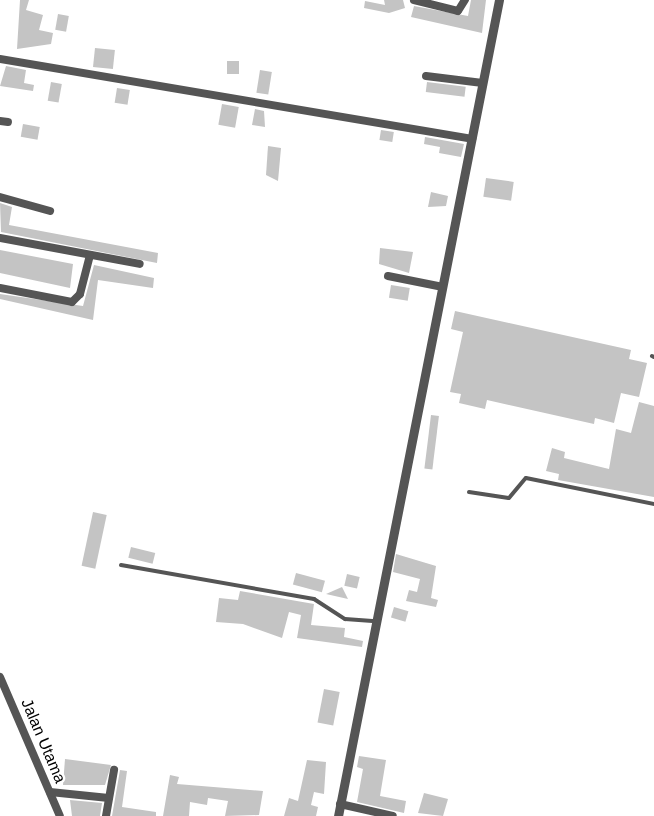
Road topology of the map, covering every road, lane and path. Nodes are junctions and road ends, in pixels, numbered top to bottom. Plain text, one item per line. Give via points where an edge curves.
1 (414, 0) edge
2 (465, 0) edge
3 (499, 0) edge
4 (0, 59) edge
5 (426, 76) dead end
6 (483, 83) junction
7 (472, 139) junction
8 (0, 197) edge
9 (50, 211) dead end
10 (0, 238) edge
11 (90, 255) junction
12 (140, 264) dead end
13 (388, 276) dead end
14 (443, 287) junction
15 (0, 288) edge
16 (469, 492) dead end
17 (654, 504) edge
18 (120, 565) dead end
19 (376, 621) junction
20 (0, 677) edge
21 (114, 770) dead end
22 (50, 792) junction
23 (109, 798) junction
24 (340, 804) junction
25 (60, 816) edge
26 (106, 816) edge
27 (338, 816) edge
28 (393, 816) edge

1 - 2 street via 458,11
3 - 6 street
4 - 7 street
5 - 6 street
6 - 7 street
7 - 14 street
8 - 9 street
10 - 11 street
11 - 12 street
11 - 15 street via 80,294 72,302
13 - 14 street
14 - 19 street
16 - 17 lane via 509,498 526,478
18 - 19 lane via 314,599 345,619
19 - 24 street
20 - 22 street, Jalan Utama
21 - 23 street
22 - 23 street
22 - 25 street, Jalan Utama
23 - 26 street
24 - 27 street
24 - 28 street

